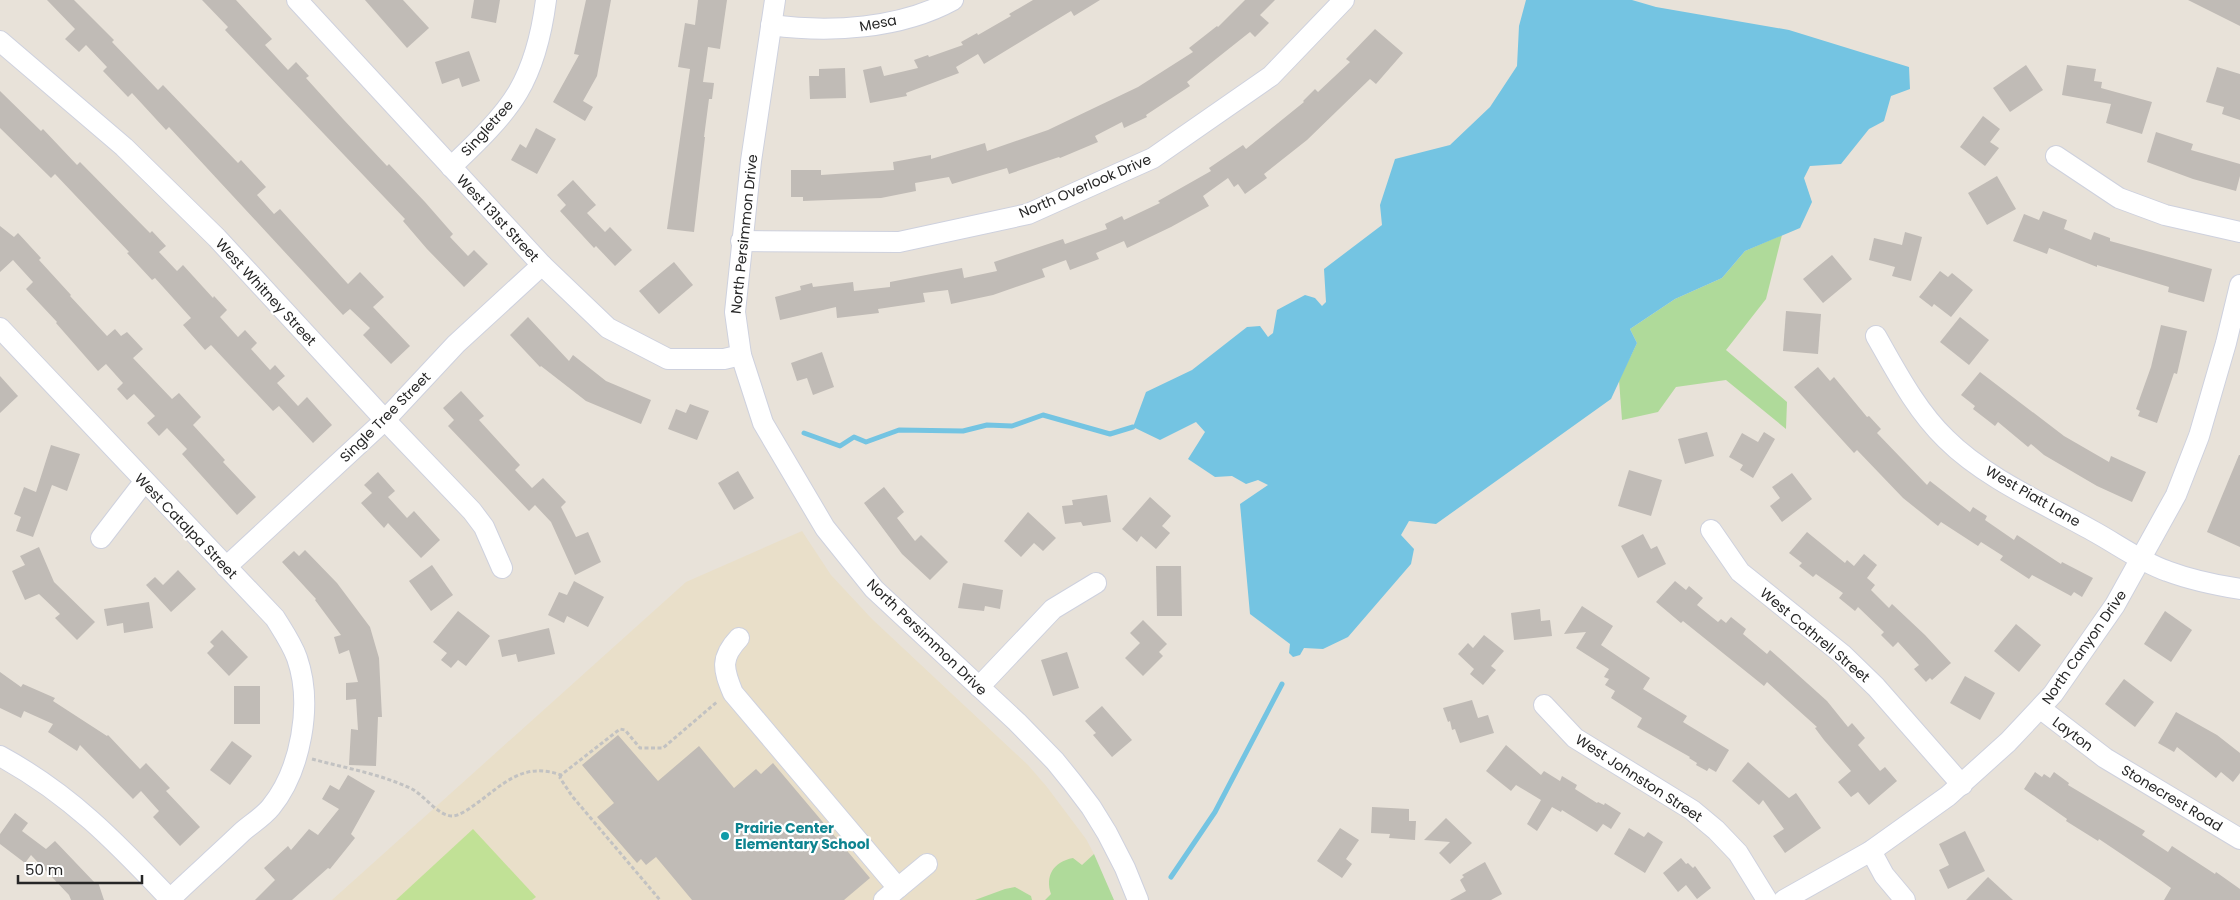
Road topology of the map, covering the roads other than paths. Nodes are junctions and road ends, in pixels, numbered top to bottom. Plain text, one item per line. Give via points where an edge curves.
1 (297, 0) edge
2 (546, 0) edge
3 (775, 0) edge
4 (953, 0) edge
5 (1344, 0) edge
6 (771, 25) junction
7 (0, 41) edge
8 (2056, 156) dead end
9 (451, 167) junction
10 (2240, 232) edge
11 (741, 241) junction
12 (542, 265) junction
13 (2240, 285) edge
14 (0, 328) edge
15 (1876, 336) dead end
16 (2233, 345) edge
17 (741, 354) junction
18 (385, 420) junction
19 (144, 482) junction
20 (1711, 530) dead end
21 (101, 538) dead end
22 (2142, 558) junction
23 (226, 567) junction
24 (502, 568) dead end
25 (1096, 583) dead end
26 (2240, 589) edge
27 (739, 638) dead end
28 (979, 687) junction
29 (1544, 704) dead end
30 (2041, 709) junction
31 (0, 756) edge
32 (2105, 758) joint
33 (1962, 785) junction
34 (2240, 839) edge
35 (1870, 851) junction
36 (927, 864) dead end
37 (891, 894) edge
38 (170, 900) edge
39 (1138, 900) edge
40 (1767, 900) edge
41 (1784, 900) edge
42 (1904, 900) edge

1 - 9 street, West 131st Street
2 - 9 street, Singletree via 537,48 519,91
3 - 6 street, North Persimmon Drive
4 - 6 street, Mesa via 938,8 870,28
5 - 11 street, North Overlook Drive via 1271,76 1153,158 1028,214 899,242
6 - 11 street, North Persimmon Drive
7 - 18 street, West Whitney Street via 124,147 197,218
8 - 10 street via 2119,198 2165,215
9 - 12 street, West 131st Street
11 - 17 street, North Persimmon Drive via 734,312
12 - 17 street, West 131st Street via 608,328 668,359 724,359
12 - 18 street, Single Tree Street via 456,344
13 - 16 street, North Canyon Drive
14 - 19 street, West Catalpa Street
15 - 22 street, West Piatt Lane via 1926,416 1964,455 2012,486
16 - 22 street, North Canyon Drive via 2188,468
17 - 28 street, North Persimmon Drive via 763,423 830,535 893,609
18 - 23 street, Single Tree Street
18 - 24 street, West Whitney Street via 472,511 484,527
19 - 21 street
19 - 23 street, West Catalpa Street
20 - 33 street, West Cothrell Street via 1740,572 1842,654 1876,687
22 - 26 street, West Piatt Lane via 2164,570
22 - 30 street, North Canyon Drive via 2115,605
23 - 38 street, West Catalpa Street via 286,634 297,659 303,723 297,755 286,784 270,808
25 - 28 street via 1053,609
27 - 37 street via 725,658 726,678 733,693
28 - 39 street, North Persimmon Drive via 1046,751 1091,806 1125,868
29 - 40 street, West Johnston Street via 1575,738 1692,810 1716,830 1738,853
30 - 32 street, Layton
30 - 33 street, North Canyon Drive
31 - 38 street via 84,812
32 - 34 street, Stonecrest Road
33 - 35 street, North Canyon Drive
35 - 41 street, North Canyon Drive
35 - 42 street
36 - 37 street

